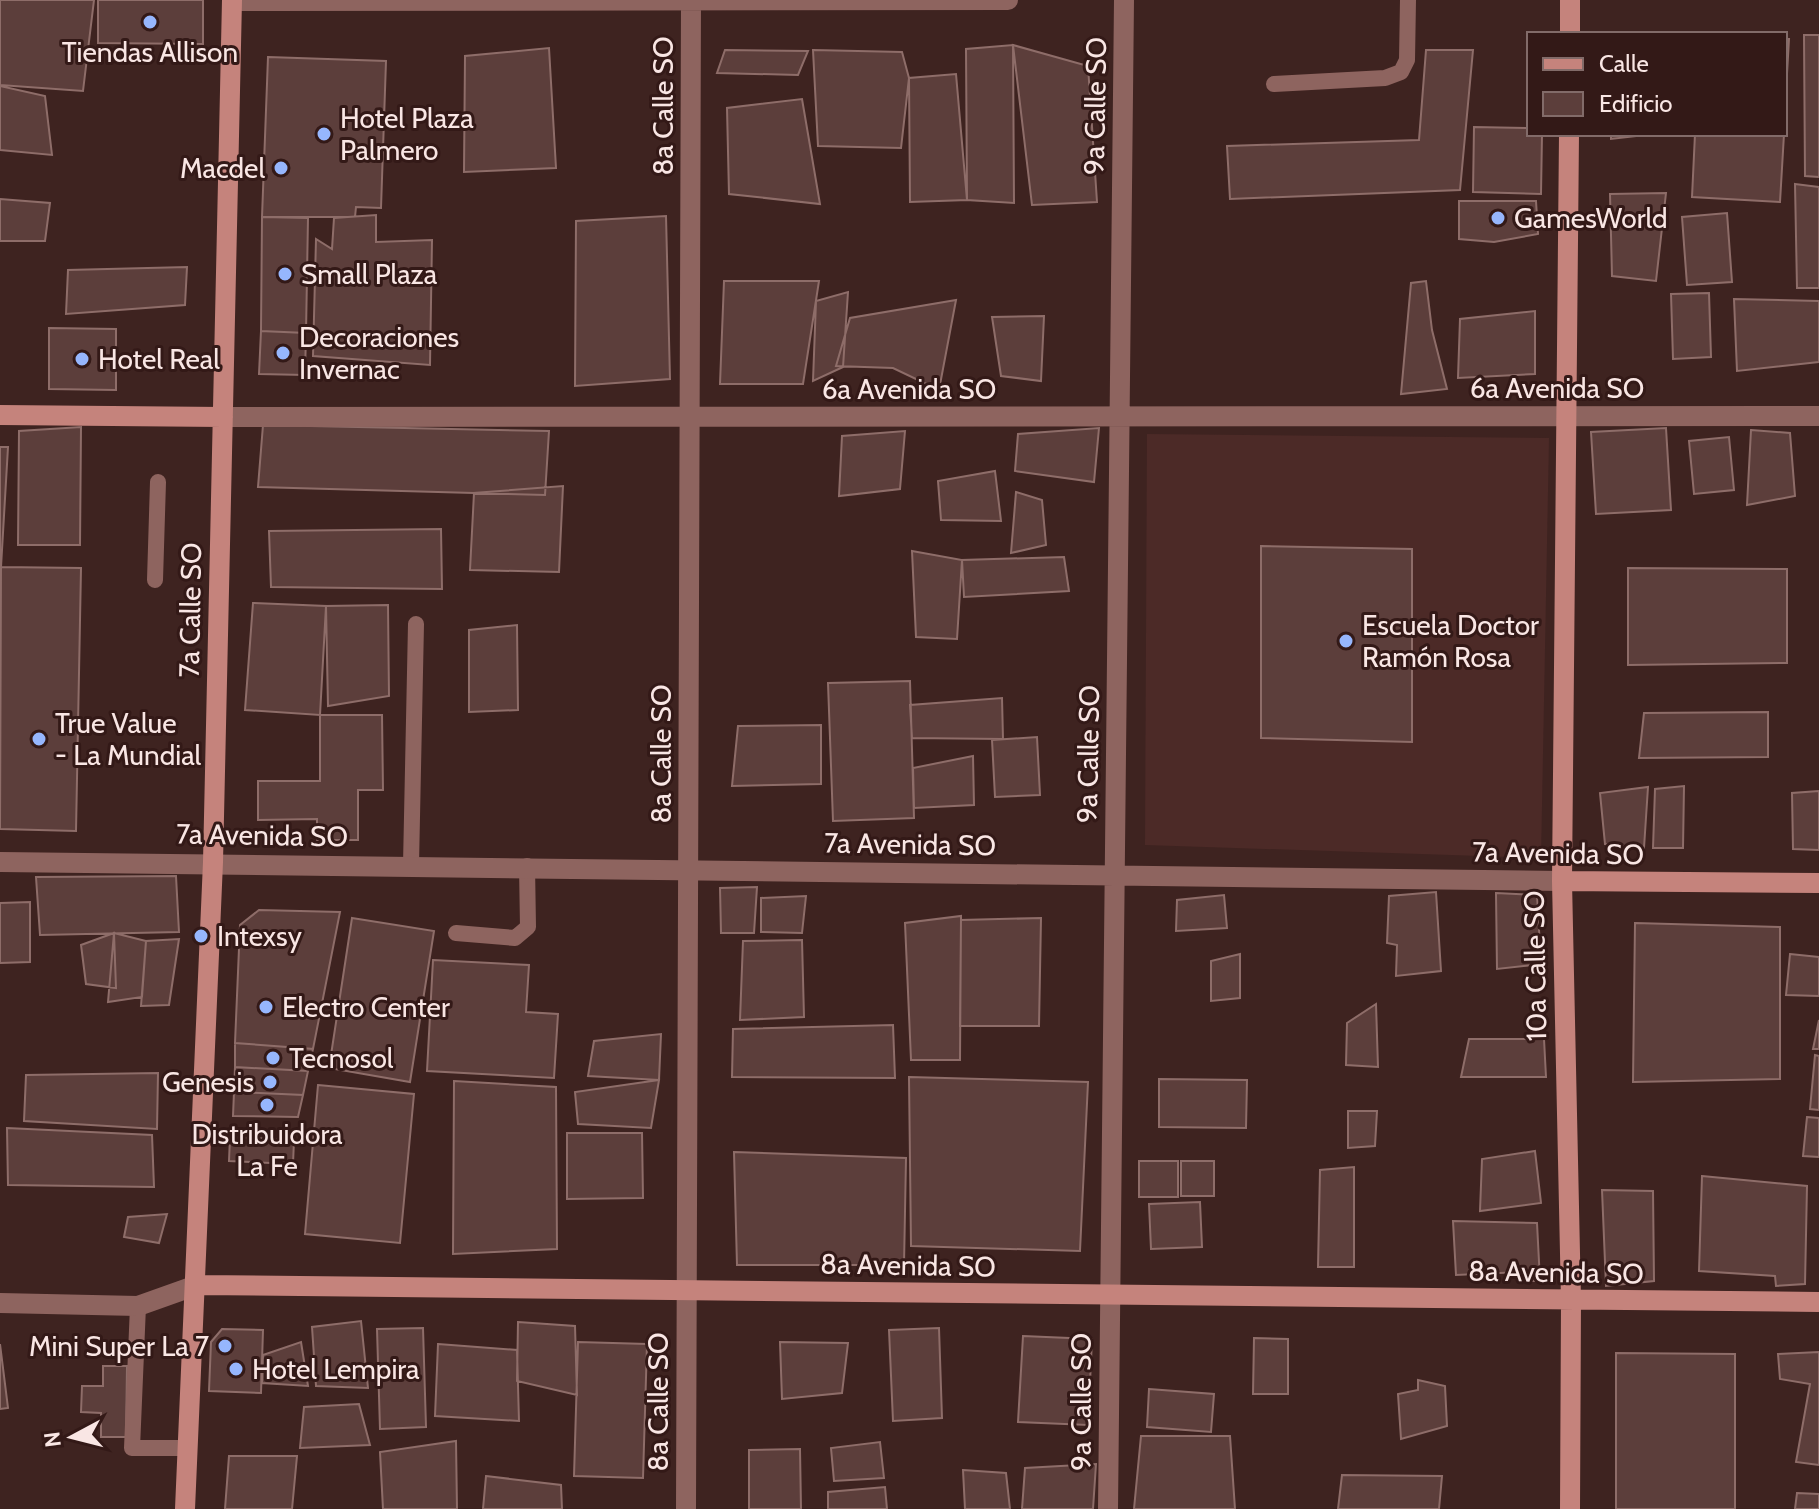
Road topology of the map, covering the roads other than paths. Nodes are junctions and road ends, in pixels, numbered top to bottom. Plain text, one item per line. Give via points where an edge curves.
1 (691, 0) edge
2 (1008, 0) edge
3 (1124, 0) edge
4 (1408, 0) edge
5 (1570, 0) edge
6 (232, 1) edge
7 (1570, 32) edge
8 (1274, 84) dead end
9 (1569, 136) edge
10 (0, 415) edge
11 (1120, 416) junction
12 (1566, 416) junction
13 (1819, 416) edge
14 (223, 417) junction
15 (690, 417) junction
16 (158, 482) dead end
17 (155, 580) dead end
18 (416, 624) dead end
19 (0, 862) edge
20 (213, 862) junction
21 (411, 865) junction
22 (527, 866) junction
23 (688, 869) junction
24 (1115, 875) junction
25 (1562, 881) junction
26 (1819, 883) edge
27 (456, 933) dead end
28 (197, 1285) junction
29 (686, 1290) junction
30 (1110, 1295) junction
31 (1571, 1300) junction
32 (1819, 1302) edge
33 (0, 1303) edge
34 (138, 1306) junction
35 (189, 1448) junction
36 (185, 1509) edge
37 (686, 1509) edge
38 (1108, 1509) edge
39 (1570, 1509) edge

1 - 2 street
1 - 6 street
1 - 15 street, 8a Calle SO
3 - 11 street, 9a Calle SO
4 - 8 lane via 1407,60 1401,72 1385,78
5 - 7 street
6 - 14 street, 7a Calle SO
9 - 12 street, 10a Calle SO
10 - 14 street, 6a Avenida SO
11 - 12 street, 6a Avenida SO
11 - 15 street, 6a Avenida SO
11 - 24 street, 9a Calle SO
12 - 13 street, 6a Avenida SO
12 - 25 street, 10a Calle SO
14 - 15 street, 6a Avenida SO
14 - 20 street, 7a Calle SO
15 - 23 street, 8a Calle SO
16 - 17 lane
18 - 21 lane
19 - 20 street, 7a Avenida SO
20 - 21 street, 7a Avenida SO
20 - 28 street, 7a Calle SO
21 - 22 street, 7a Avenida SO
22 - 23 street, 7a Avenida SO
22 - 27 lane via 528,927 521,934 515,938
23 - 24 street, 7a Avenida SO
23 - 29 street, 8a Calle SO
24 - 25 street, 7a Avenida SO
24 - 30 street, 9a Calle SO
25 - 26 street, 7a Avenida SO
25 - 31 street, 10a Calle SO
28 - 29 street, 8a Avenida SO
28 - 34 street, 8a Avenida SO
28 - 35 street, 7a Calle SO
29 - 30 street, 8a Avenida SO
29 - 37 street, 8a Calle SO
30 - 31 street, 8a Avenida SO
30 - 38 street, 9a Calle SO
31 - 32 street, 8a Avenida SO
31 - 39 street, 10a Calle SO
33 - 34 street, 8a Avenida SO
34 - 35 lane via 132,1448
35 - 36 street, 7a Calle SO

